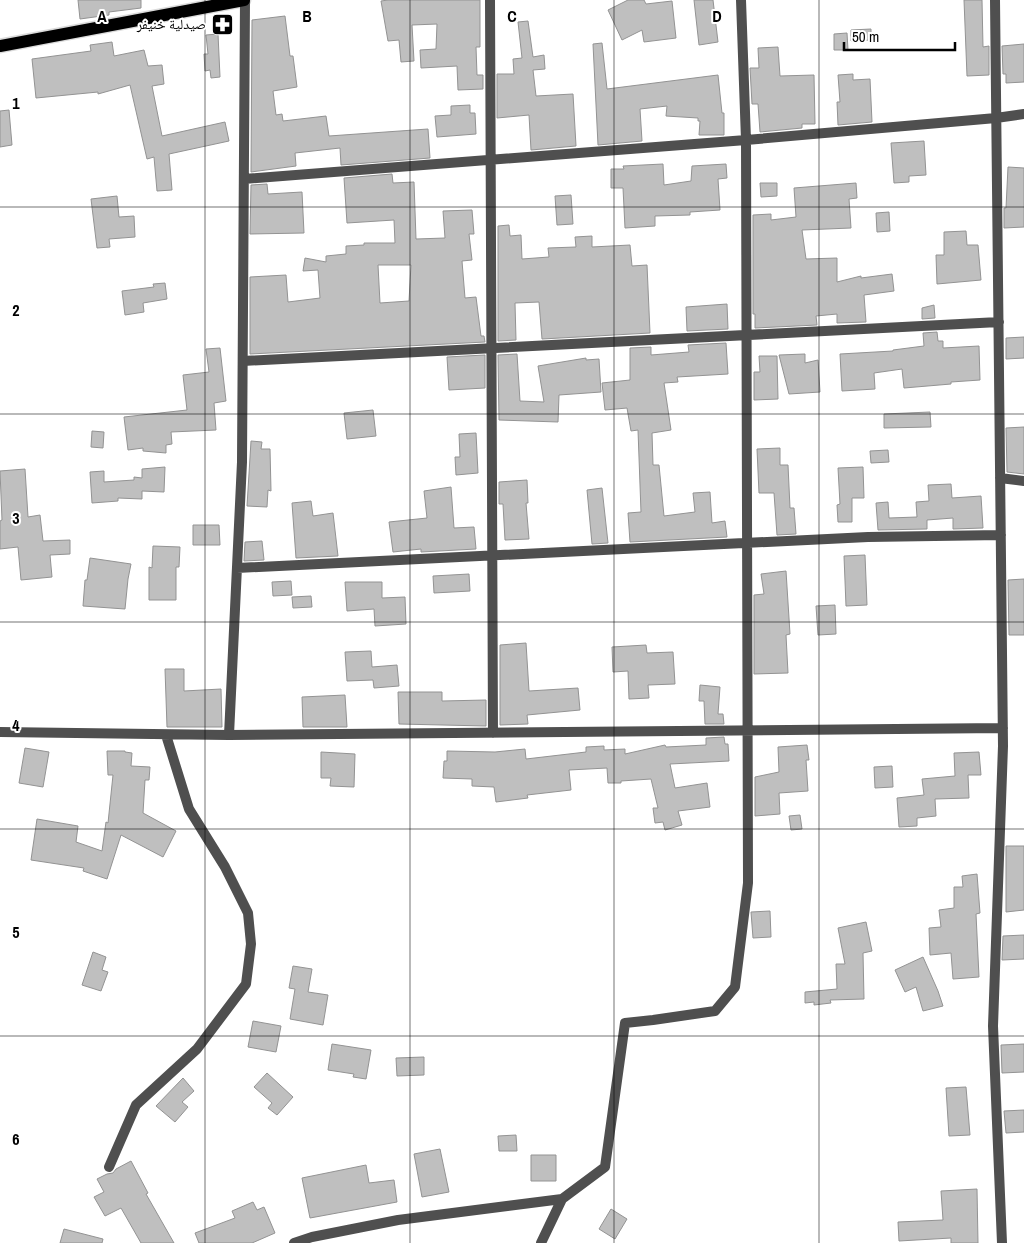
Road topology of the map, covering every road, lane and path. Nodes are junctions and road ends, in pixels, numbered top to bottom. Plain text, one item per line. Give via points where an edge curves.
1 (245, 0) edge
2 (490, 0) edge
3 (741, 0) edge
4 (995, 0) edge
5 (0, 46) edge
6 (1024, 114) edge
7 (996, 118) junction
8 (746, 140) junction
9 (491, 160) junction
10 (244, 179) junction
11 (998, 322) junction
12 (746, 335) junction
13 (492, 348) junction
14 (243, 361) junction
15 (1000, 478) junction
16 (1024, 481) edge
17 (1001, 535) junction
18 (747, 543) junction
19 (493, 556) junction
20 (237, 568) junction
21 (1003, 728) junction
22 (747, 730) junction
23 (0, 732) edge
24 (493, 733) junction
25 (166, 735) junction
26 (229, 735) junction
27 (109, 1167) dead end
28 (562, 1199) junction
29 (294, 1243) edge
30 (541, 1243) edge
31 (1002, 1243) edge

1 - 5 main road
1 - 10 street
2 - 9 street
3 - 8 street
4 - 7 street
6 - 7 street
7 - 8 street
7 - 11 street
8 - 9 street
8 - 12 street
9 - 10 street
9 - 13 street
10 - 14 street
11 - 12 street
11 - 15 street
12 - 13 street
12 - 18 street
13 - 14 street
13 - 19 street
14 - 20 street
15 - 16 street
15 - 17 street
17 - 18 street
17 - 21 street
18 - 19 street
18 - 22 street
19 - 20 street
19 - 24 street
20 - 26 street
21 - 22 street
21 - 31 street via 993,1026
22 - 24 street
22 - 28 street via 748,883 735,987 715,1011 625,1023 605,1167
23 - 25 street
24 - 26 street
25 - 26 street
25 - 27 street via 189,809 225,867 248,913 251,944 246,984 197,1049 136,1105
28 - 29 street via 398,1220
28 - 30 street

